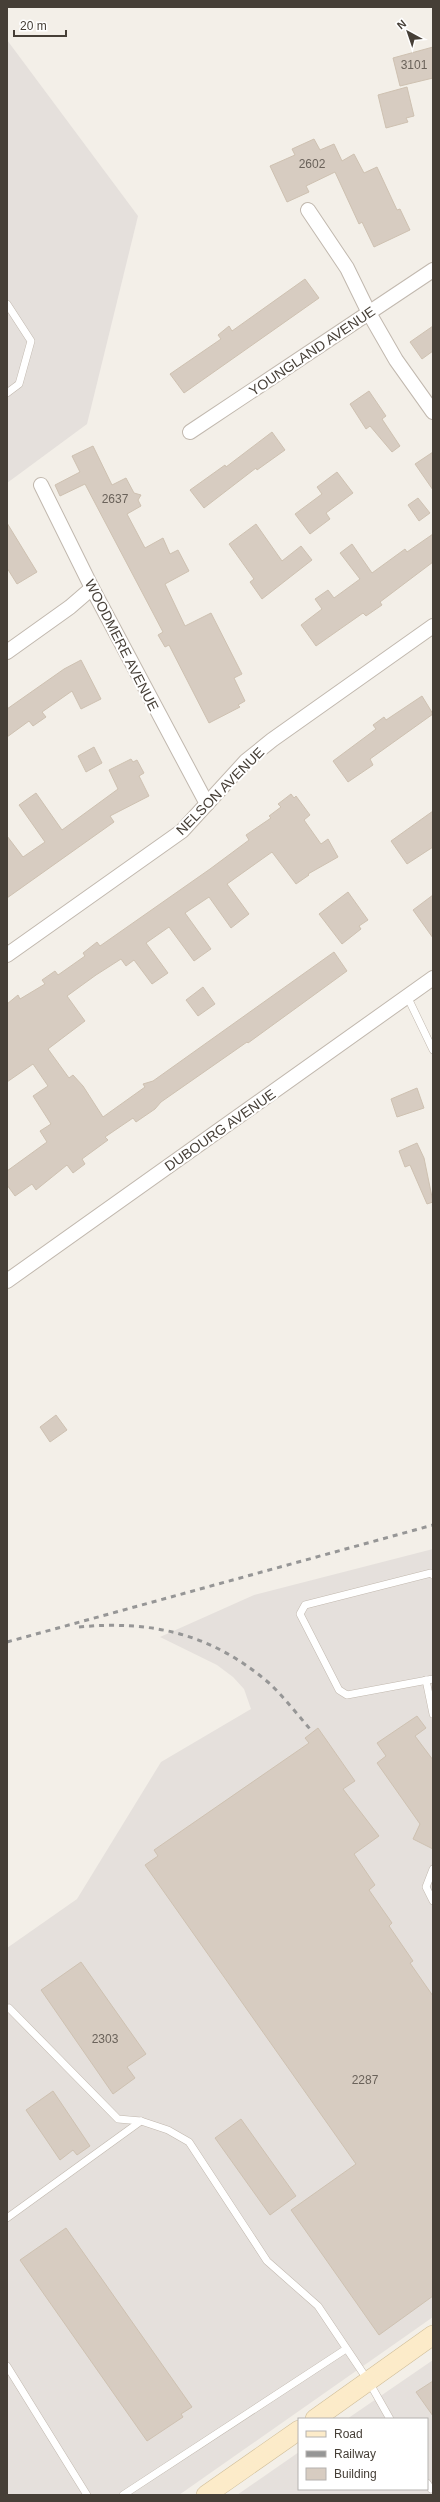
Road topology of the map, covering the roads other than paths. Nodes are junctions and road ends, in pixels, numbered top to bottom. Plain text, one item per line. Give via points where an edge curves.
1 (308, 210) dead end
2 (433, 270) edge
3 (7, 304) edge
4 (369, 313) junction
5 (7, 393) edge
6 (433, 412) edge
7 (190, 432) dead end
8 (41, 485) dead end
9 (92, 588) junction
10 (433, 626) edge
11 (7, 652) edge
12 (207, 804) junction
13 (7, 955) edge
14 (433, 978) edge
15 (407, 996) junction
16 (433, 1050) edge
17 (7, 1282) edge
18 (433, 1574) edge
19 (430, 1679) edge
20 (433, 1714) edge
21 (433, 1869) edge
22 (433, 1901) edge
23 (9, 2008) dead end
24 (141, 2121) junction
25 (7, 2218) edge
26 (433, 2335) edge
27 (346, 2348) junction
28 (7, 2366) edge
29 (369, 2382) junction
30 (316, 2418) edge
31 (389, 2418) edge
32 (298, 2431) edge
33 (87, 2495) edge
34 (123, 2495) edge
35 (206, 2495) edge

1 - 4 street via 347,268
2 - 4 street, YOUNGLAND AVENUE
3 - 5 lane via 31,341 19,384
4 - 6 street via 396,360
4 - 7 street, YOUNGLAND AVENUE
8 - 9 street, WOODMERE AVENUE
9 - 11 street
9 - 12 street, WOODMERE AVENUE
10 - 12 street, NELSON AVENUE via 272,740 246,762
12 - 13 street, NELSON AVENUE via 182,831
14 - 15 street, DUBOURG AVENUE
15 - 16 lane
15 - 17 street, DUBOURG AVENUE
18 - 19 lane via 305,1605 300,1614 339,1690 347,1695
19 - 20 lane
21 - 22 lane via 426,1887
23 - 24 lane via 118,2119
24 - 25 lane
24 - 27 lane via 168,2130 189,2142 267,2261 318,2306
26 - 29 street
27 - 29 lane
27 - 34 lane
28 - 33 lane
29 - 30 street
29 - 31 lane
32 - 35 street

